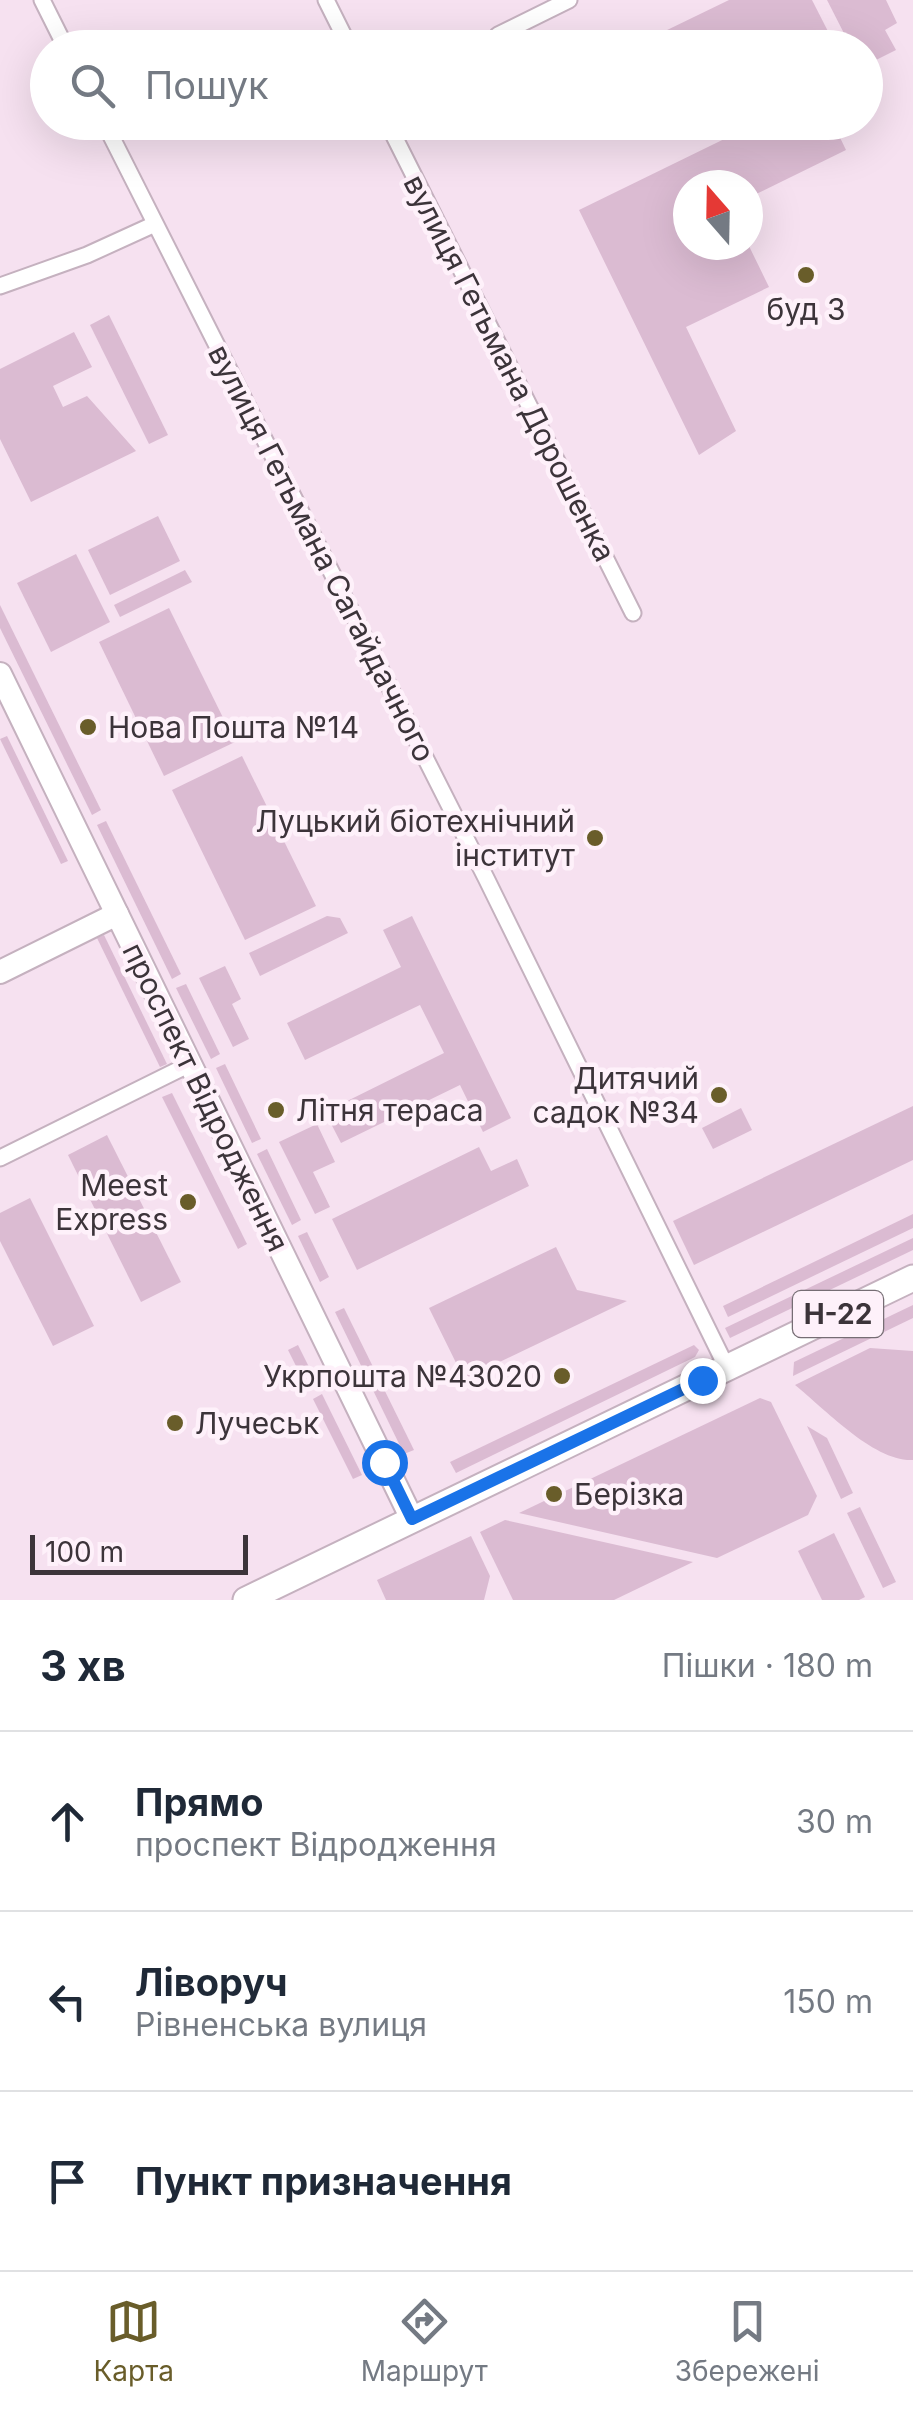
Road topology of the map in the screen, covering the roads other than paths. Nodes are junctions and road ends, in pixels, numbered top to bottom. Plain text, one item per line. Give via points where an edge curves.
1 (42, 0) edge
2 (326, 0) edge
3 (568, 0) edge
4 (57, 30) edge
5 (341, 30) edge
6 (508, 30) edge
7 (113, 140) edge
8 (396, 140) edge
9 (155, 224) junction
10 (0, 286) edge
11 (633, 613) dead end
12 (0, 674) edge
13 (117, 914) junction
14 (0, 972) edge
15 (190, 1064) junction
16 (0, 1158) edge
17 (913, 1278) edge
18 (727, 1368) junction
19 (412, 1519) junction
20 (255, 1598) edge

1 - 4 street
2 - 5 street
3 - 6 street
7 - 9 street, вулиця Гетьмана Сагайдачного
8 - 11 street, вулиця Гетьмана Дорошенка
9 - 10 street
9 - 18 street, вулиця Гетьмана Сагайдачного
12 - 13 main road, проспект Відродження
13 - 14 main road
13 - 15 main road, проспект Відродження
15 - 16 street
15 - 19 main road, проспект Відродження
17 - 18 main road, Н-22
18 - 19 main road, Н-22
19 - 20 main road, Н-22

